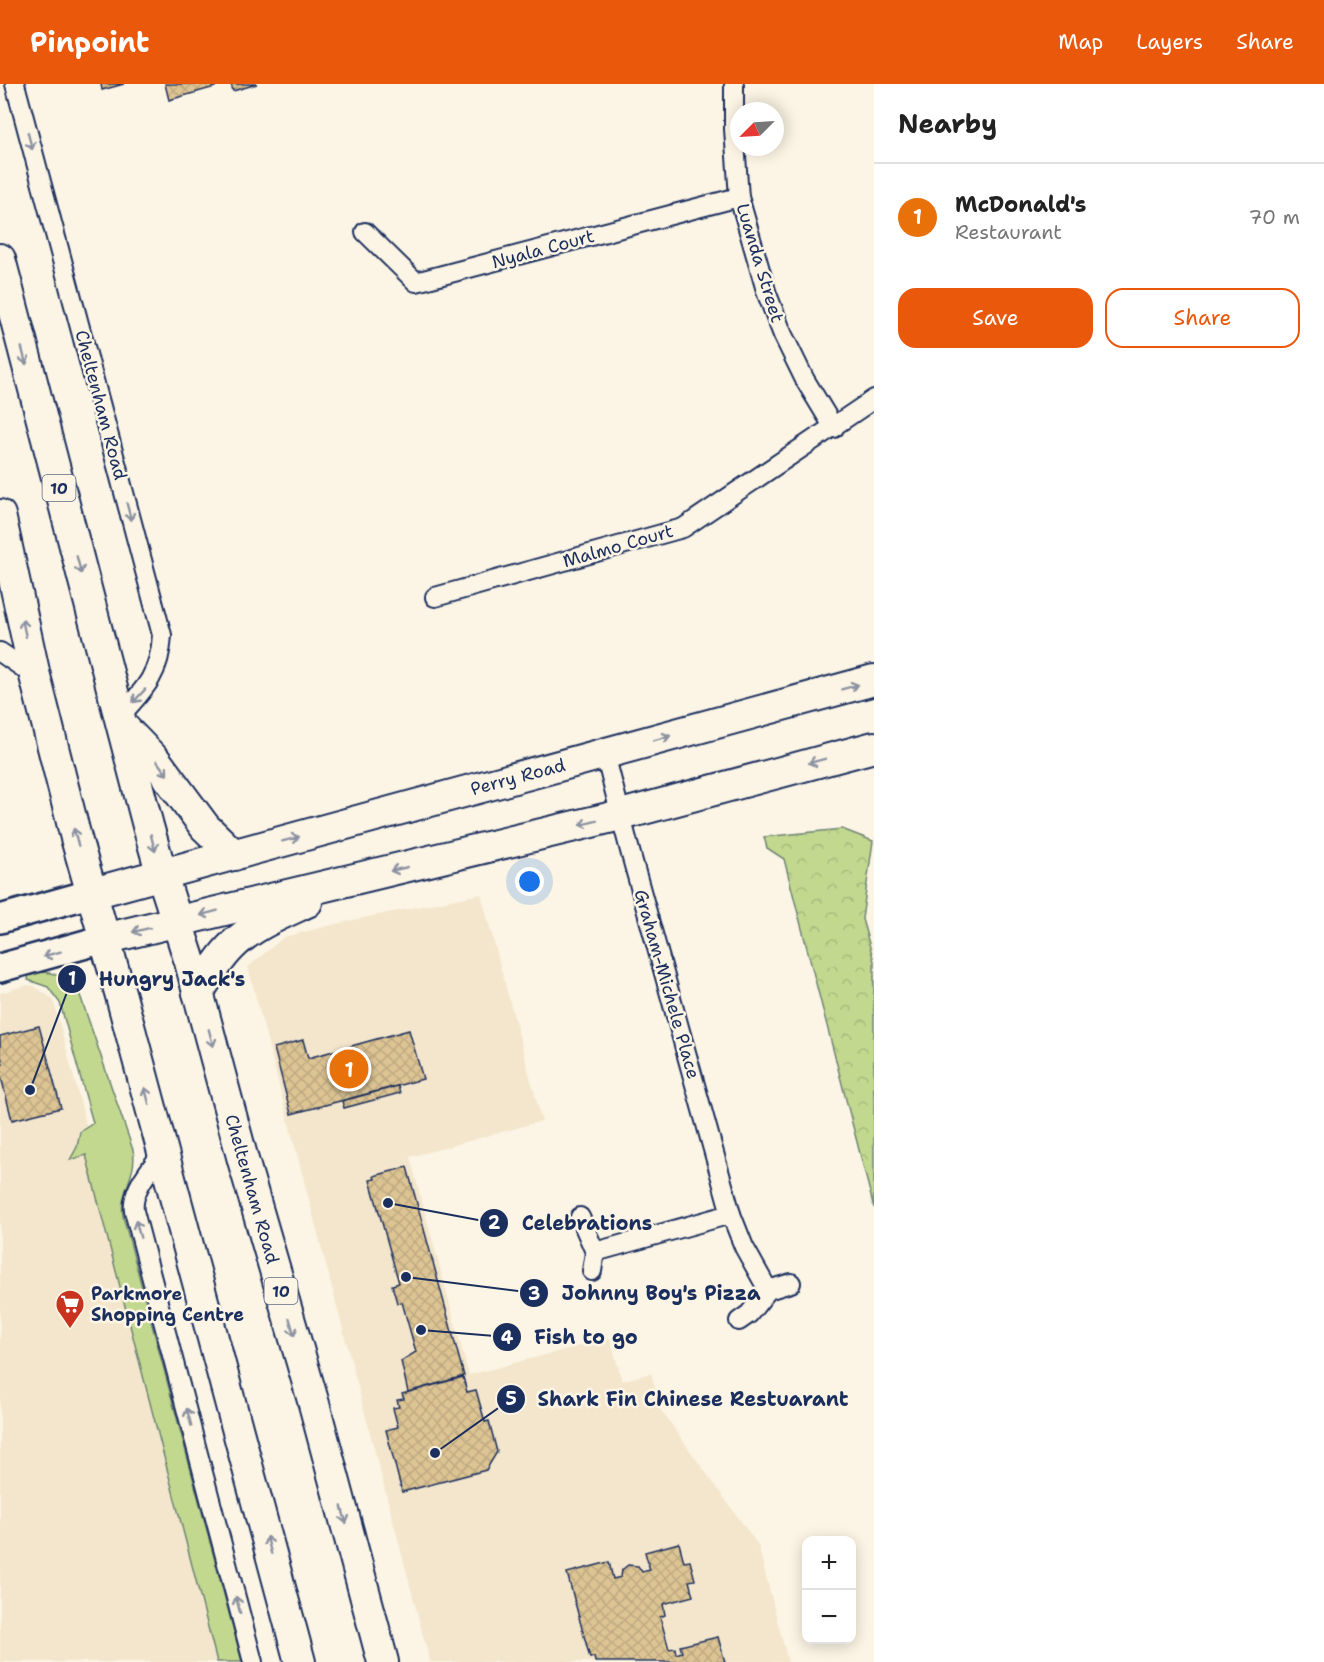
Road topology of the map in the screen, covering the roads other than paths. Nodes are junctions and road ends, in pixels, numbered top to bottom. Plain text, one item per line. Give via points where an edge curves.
1 (15, 84) edge
2 (734, 84) edge
3 (739, 197) junction
4 (365, 232) dead end
5 (0, 258) edge
6 (874, 399) edge
7 (834, 428) junction
8 (0, 515) edge
9 (435, 597) dead end
10 (0, 652) edge
11 (35, 676) junction
12 (874, 680) edge
13 (121, 721) junction
14 (874, 747) edge
15 (605, 754) junction
16 (621, 815) junction
17 (234, 855) junction
18 (162, 875) junction
19 (358, 878) junction
20 (93, 893) junction
21 (0, 919) edge
22 (177, 921) junction
23 (104, 939) junction
24 (0, 968) edge
25 (198, 993) junction
26 (162, 1152) junction
27 (731, 1214) junction
28 (580, 1217) dead end
29 (595, 1252) junction
30 (592, 1271) dead end
31 (791, 1283) dead end
32 (768, 1290) junction
33 (739, 1322) dead end
34 (254, 1662) edge
35 (300, 1662) edge
36 (383, 1662) edge

1 -> 13 street, Cheltenham Road via 162,635 154,675
2 - 3 street, Luanda Street
3 - 4 street, Nyala Court via 416,282
3 - 7 street, Luanda Street via 783,335
5 -> 13 main road, Cheltenham Road / 10
6 - 7 street, Malmo Court
7 - 9 street, Malmo Court via 683,528
11 -> 8 main road
10 - 11 street
20 -> 11 main road
15 -> 12 main road, Perry Road
13 -> 17 main road via 205,827
13 -> 18 main road, Cheltenham Road / 10
14 -> 16 main road
15 - 16 street, Graham-Michele Place
17 -> 15 main road, Perry Road
16 -> 19 main road
16 - 27 street, Graham-Michele Place
17 - 18 main road, Perry Road
18 - 20 main road, Perry Road
18 - 22 main road, Cheltenham Road / 10
19 -> 22 main road
19 - 25 main road via 278,916 232,945
20 - 21 main road
20 - 23 main road
22 -> 23 main road
22 - 25 main road, Cheltenham Road / 10
23 -> 24 main road
26 -> 23 main road
25 -> 36 main road, Cheltenham Road / 10
34 -> 26 street via 134,1212 136,1193
35 -> 26 main road
27 - 29 street
27 - 32 street, Graham-Michele Place
28 - 29 street
29 - 30 street
31 - 32 street
32 - 33 street

